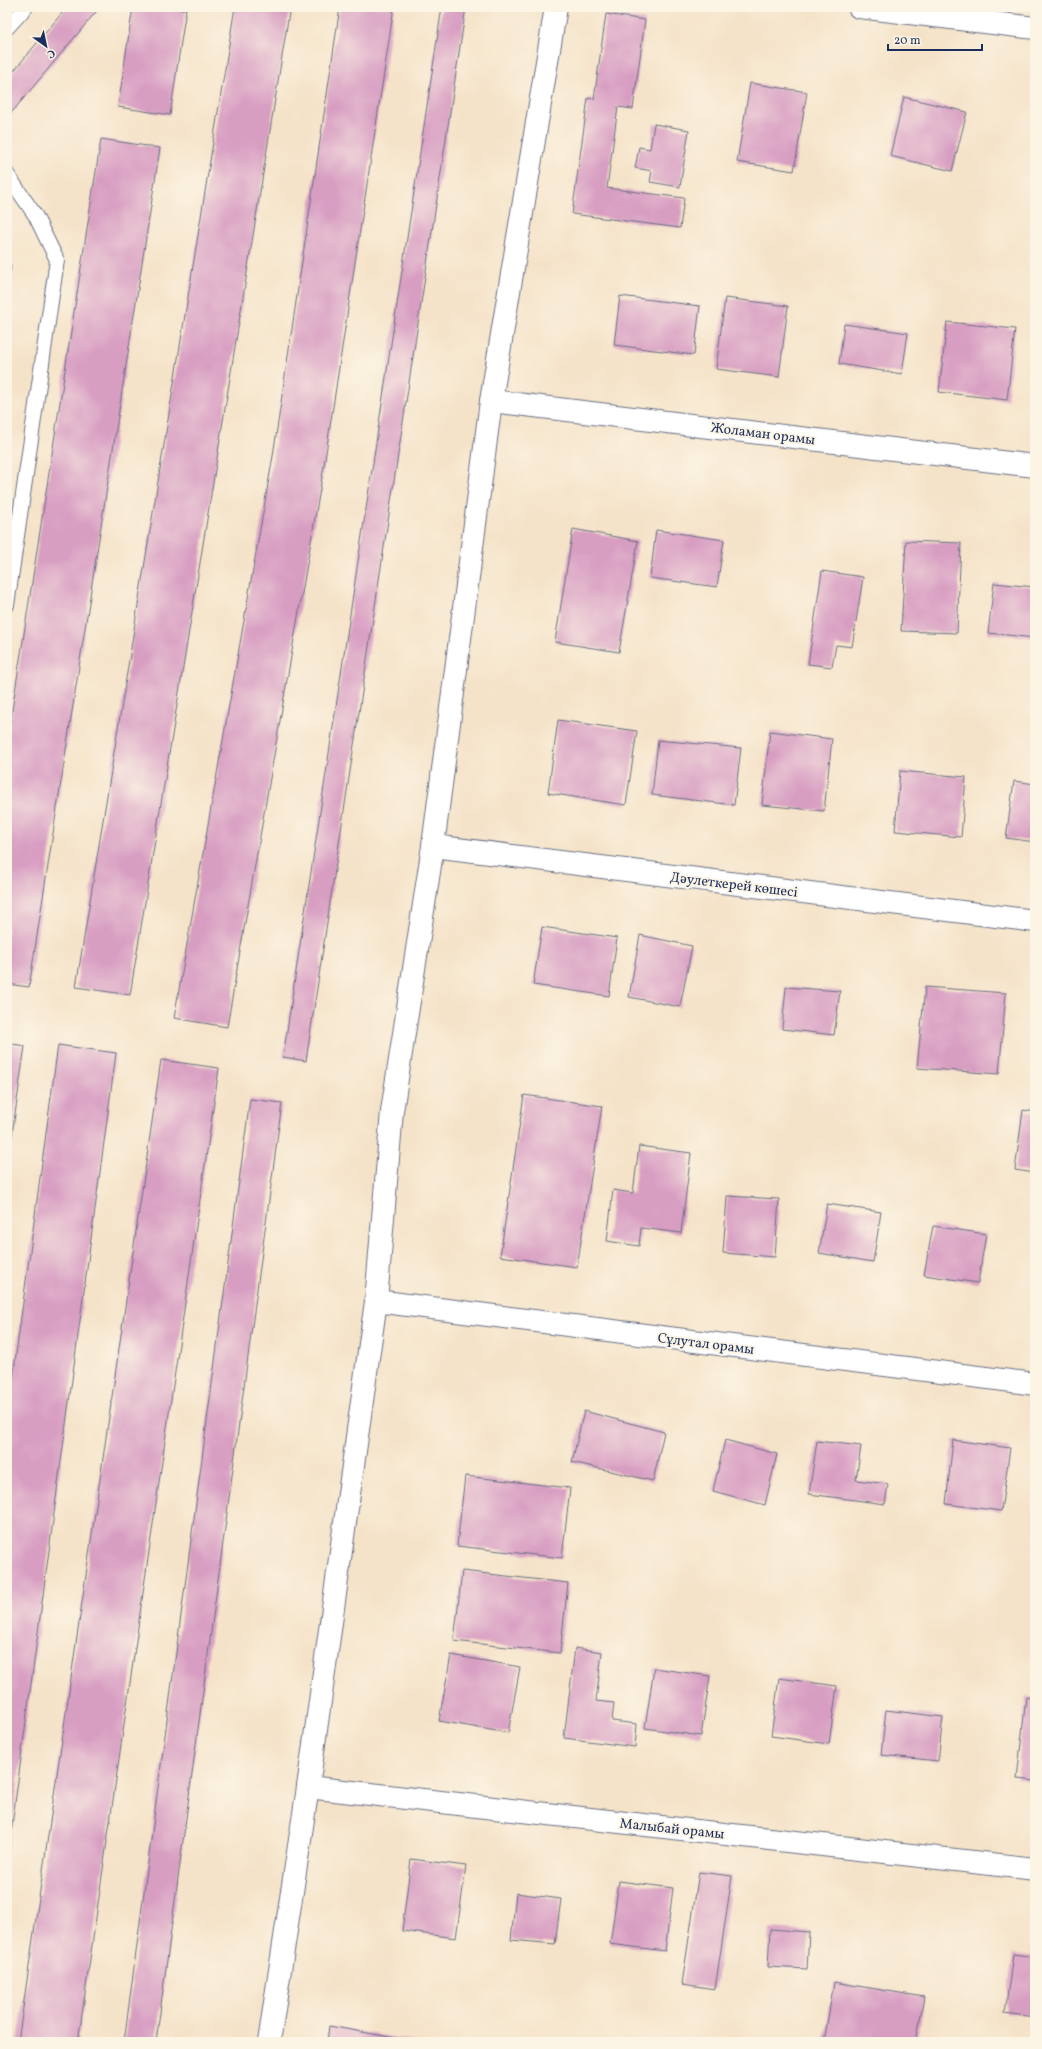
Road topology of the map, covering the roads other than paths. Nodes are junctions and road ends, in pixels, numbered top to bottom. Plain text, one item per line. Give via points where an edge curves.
1 (26, 7) edge
2 (556, 7) edge
3 (859, 7) edge
4 (7, 28) edge
5 (1035, 28) edge
6 (7, 174) edge
7 (491, 401) junction
8 (1035, 466) edge
9 (7, 605) edge
10 (433, 846) junction
11 (1035, 921) edge
12 (376, 1301) junction
13 (1035, 1384) edge
14 (308, 1787) junction
15 (1035, 1869) edge
16 (269, 2042) edge

1 - 4 lane
2 - 7 street
3 - 5 street
6 - 9 lane via 34,215 57,260
7 - 8 street, Жоламан орамы
7 - 10 street
10 - 11 street, Дәулеткерей көшесі
10 - 12 street via 392,1111
12 - 13 street, Сұлутал орамы
12 - 14 street
14 - 15 street, Малыбай орамы
14 - 16 street

